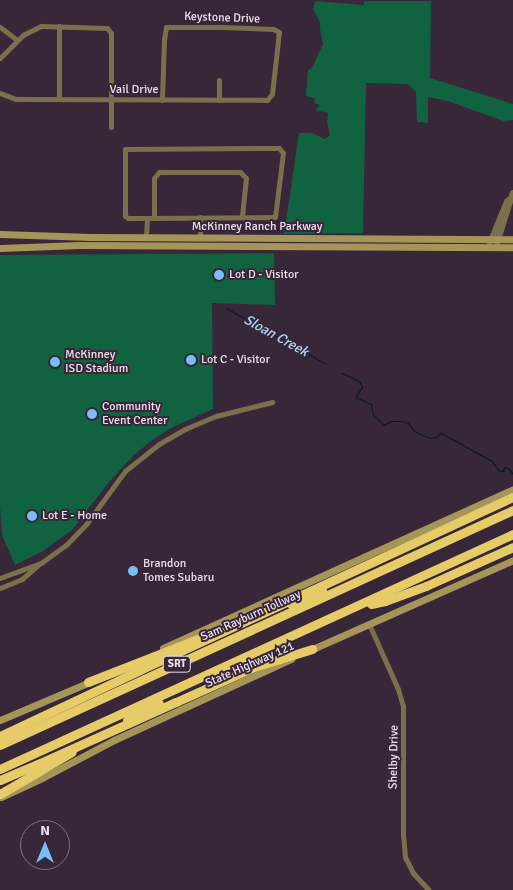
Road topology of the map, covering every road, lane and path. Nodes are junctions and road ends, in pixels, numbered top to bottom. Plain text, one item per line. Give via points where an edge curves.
1 (60, 26) junction
2 (0, 27) edge
3 (18, 40) junction
4 (0, 58) edge
5 (219, 80) dead end
6 (0, 94) edge
7 (270, 98) joint
8 (59, 99) junction
9 (111, 99) junction
10 (162, 100) junction
11 (219, 100) junction
12 (111, 127) dead end
13 (512, 196) edge
14 (200, 217) junction
15 (242, 217) junction
16 (147, 218) junction
17 (154, 218) junction
18 (0, 234) edge
19 (37, 235) junction
20 (200, 238) junction
21 (495, 239) junction
22 (513, 239) edge
23 (146, 241) junction
24 (492, 247) junction
25 (513, 247) edge
26 (0, 248) edge
27 (37, 248) junction
28 (272, 402) dead end
29 (513, 489) edge
30 (513, 497) edge
31 (513, 510) edge
32 (513, 534) edge
33 (513, 547) edge
34 (513, 551) edge
35 (489, 559) junction
36 (513, 560) edge
37 (40, 563) junction
38 (0, 578) edge
39 (354, 584) junction
40 (0, 588) edge
41 (356, 607) junction
42 (369, 624) junction
43 (312, 650) junction
44 (88, 682) junction
45 (174, 690) junction
46 (25, 708) junction
47 (0, 715) edge
48 (0, 720) edge
49 (0, 736) edge
50 (0, 745) edge
51 (0, 769) edge
52 (0, 780) edge
53 (0, 794) edge
54 (0, 798) edge
55 (429, 890) edge

1 - 3 street via 34,28
1 - 8 street
1 - 9 street via 104,26 110,29
2 - 3 street
3 - 4 street
5 - 11 street
6 - 8 street, Vail Drive via 16,99
7 - 10 street, Keystone Drive via 279,47 278,31 166,27
7 - 11 street, Vail Drive
8 - 9 street, Vail Drive
9 - 10 street, Vail Drive
9 - 12 street
10 - 11 street, Vail Drive
13 - 21 street via 512,204
14 - 15 street
14 - 17 street
14 - 20 street
15 - 16 street via 275,217 283,153 280,148 125,149 123,212 128,218
15 - 17 street via 246,178 240,172 159,172 154,178
16 - 17 street
16 - 23 street
18 - 19 main road, McKinney Ranch Parkway
19 - 23 main road, McKinney Ranch Parkway
19 - 27 main road
20 - 21 main road, McKinney Ranch Parkway
20 - 23 main road, McKinney Ranch Parkway
21 - 22 main road, McKinney Ranch Parkway
21 - 24 street
23 - 24 main road, McKinney Ranch Parkway
23 - 27 main road, McKinney Ranch Parkway
24 - 25 main road, McKinney Ranch Parkway
26 - 27 main road, McKinney Ranch Parkway
28 - 37 street via 207,419 152,448 121,476 82,529
29 - 44 main road
30 - 49 highway, bridge
31 - 39 highway, Sam Rayburn Tollway / SRT
32 - 41 highway, SRT
33 - 35 highway
34 - 35 highway
35 - 41 highway via 385,601
36 - 42 main road, State Highway 121
37 - 38 street
37 - 40 street via 22,579
39 - 44 highway via 328,590
39 - 50 highway, Sam Rayburn Tollway / SRT
41 - 45 highway, SRT
42 - 43 main road, State Highway 121
42 - 55 street, Shelby Drive via 403,706 405,857 413,873
43 - 52 highway, bridge via 254,667
43 - 54 main road, State Highway 121 via 114,740
44 - 46 main road
45 - 51 highway, SRT
45 - 53 highway via 159,703
46 - 47 main road
46 - 48 main road

